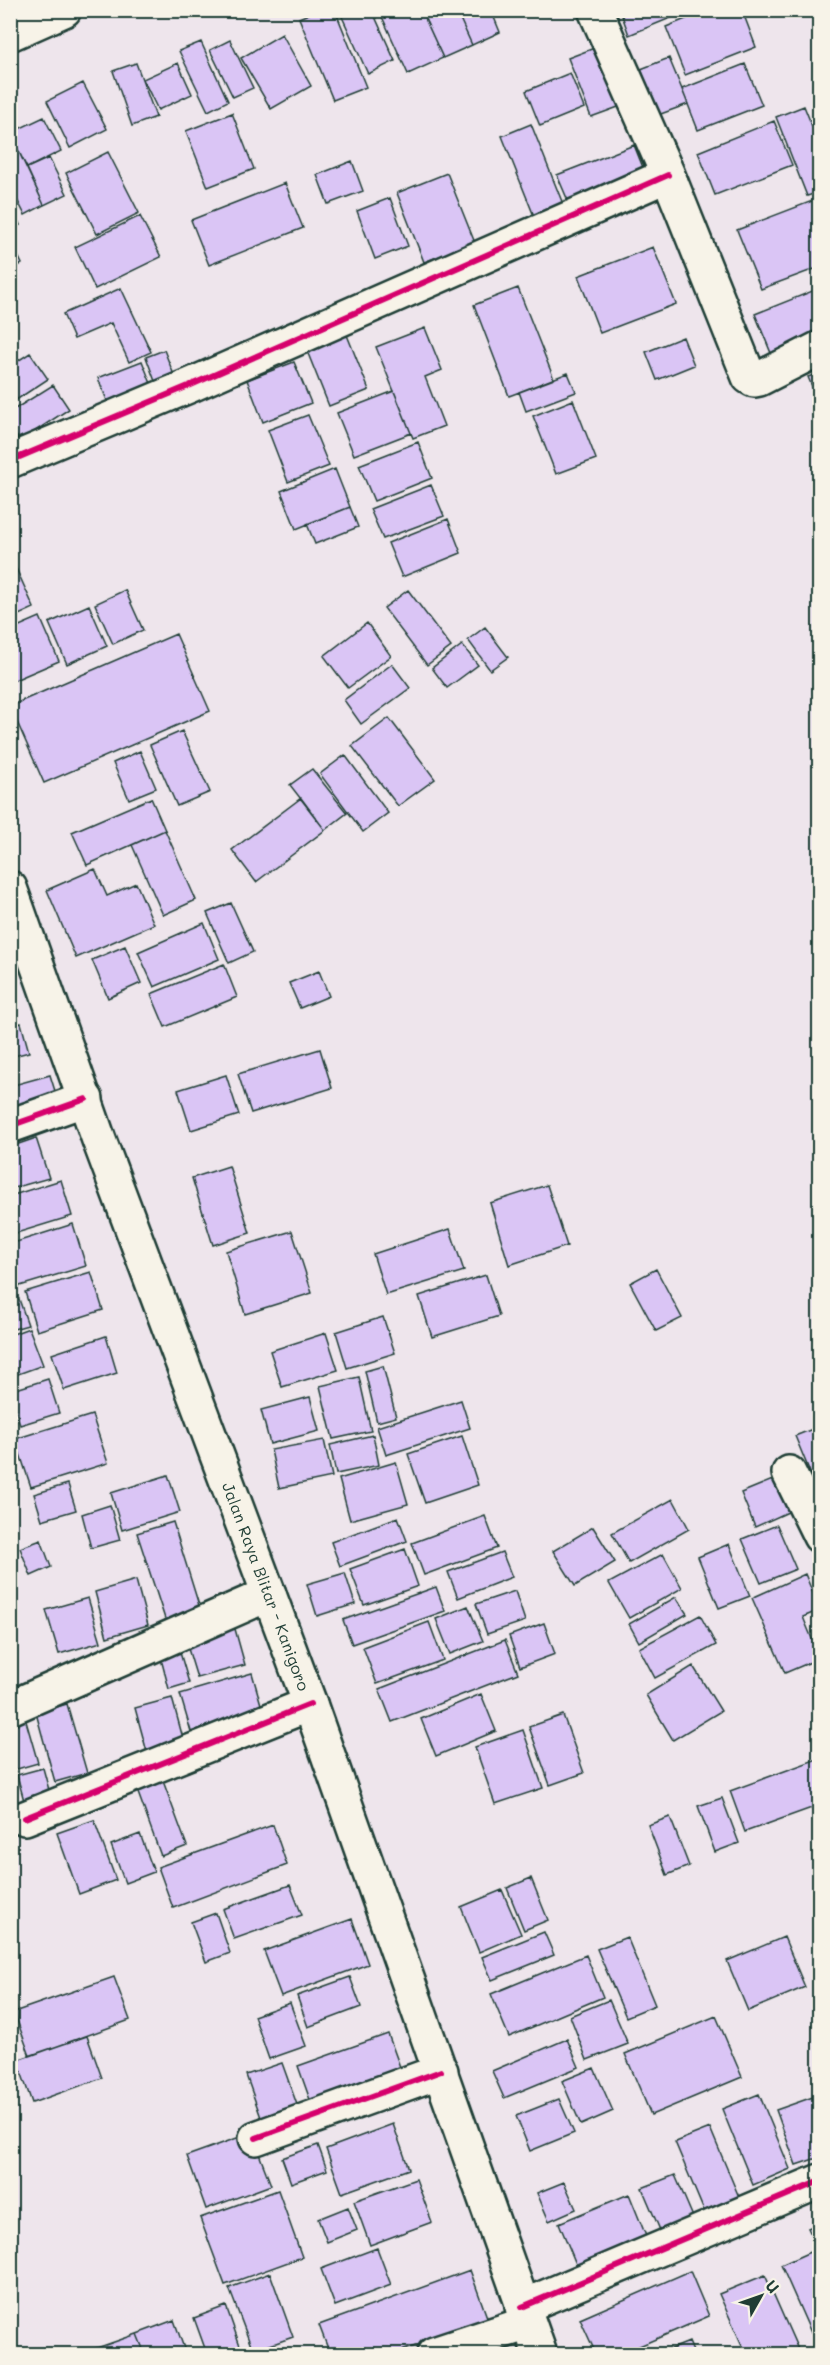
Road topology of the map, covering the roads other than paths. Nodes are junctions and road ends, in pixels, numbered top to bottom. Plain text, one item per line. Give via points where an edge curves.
1 (64, 10) edge
2 (595, 10) edge
3 (10, 34) edge
4 (668, 175) junction
5 (819, 348) edge
6 (10, 461) edge
7 (11, 892) edge
8 (86, 1099) junction
9 (10, 1126) edge
10 (789, 1473) dead end
11 (819, 1536) edge
12 (269, 1594) junction
13 (310, 1704) junction
14 (10, 1708) edge
15 (25, 1818) dead end
16 (441, 2071) junction
17 (256, 2138) dead end
18 (819, 2181) edge
19 (525, 2315) junction
20 (434, 2355) edge
21 (540, 2355) edge

1 - 3 main road
2 - 4 main road
4 - 5 main road via 749,377 759,379
4 - 6 main road
7 - 8 main road, Jalan Raya Blitar - Kanigoro
8 - 9 main road
8 - 12 main road, Jalan Raya Blitar - Kanigoro
10 - 11 main road
12 - 13 main road, Jalan Raya Blitar - Kanigoro
12 - 14 main road
13 - 15 main road
13 - 16 main road, Jalan Raya Blitar - Kanigoro
16 - 17 main road
16 - 19 main road, Jalan Raya Blitar - Kanigoro
18 - 19 main road
19 - 20 main road
19 - 21 main road, Jalan Raya Blitar - Kanigoro

